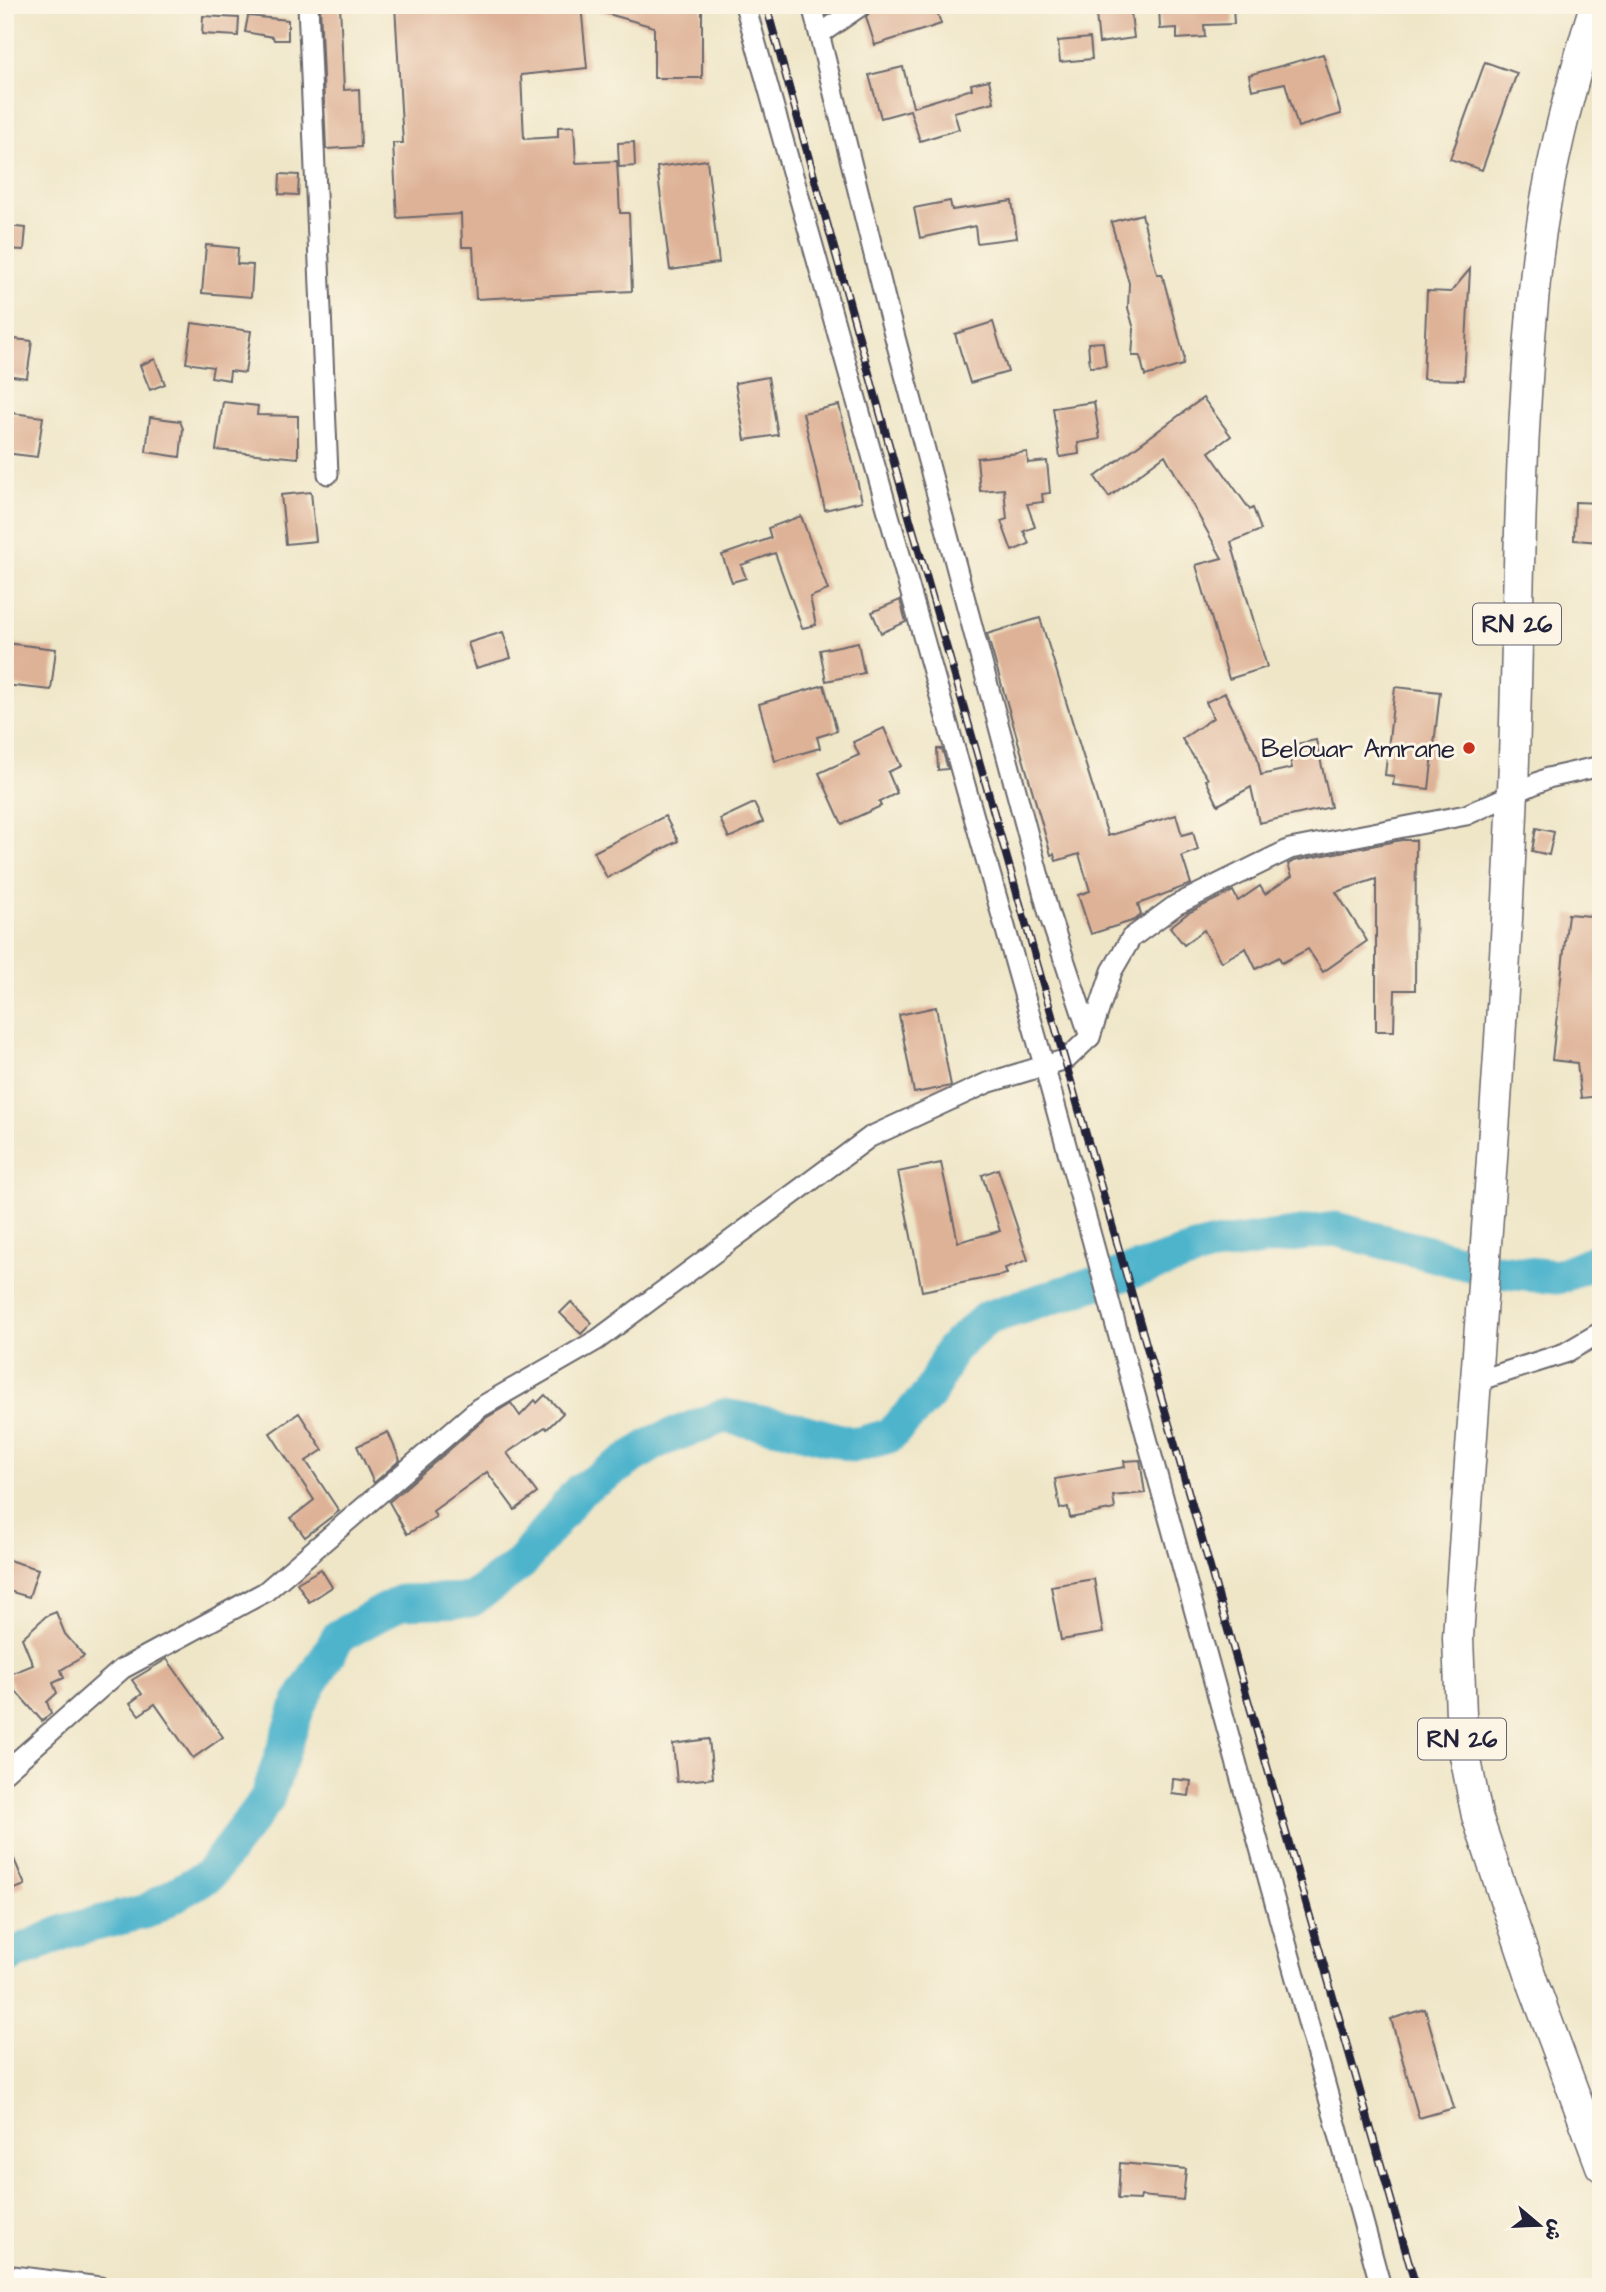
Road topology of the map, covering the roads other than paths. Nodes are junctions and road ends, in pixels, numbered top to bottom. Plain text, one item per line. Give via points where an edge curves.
1 (308, 5) edge
2 (745, 5) edge
3 (812, 5) edge
4 (862, 5) edge
5 (1595, 5) edge
6 (820, 34) junction
7 (328, 474) dead end
8 (1601, 766) edge
9 (1513, 793) junction
10 (1090, 1037) junction
11 (1044, 1065) junction
12 (1601, 1332) edge
13 (1474, 1382) junction
14 (5, 1772) edge
15 (1601, 2166) edge
16 (5, 2275) edge
17 (100, 2287) edge
18 (1381, 2287) edge

1 - 7 street
2 - 11 street
3 - 6 street
4 - 6 street
5 - 9 main road, RN 26 via 1549,185 1536,269 1522,471
6 - 10 street via 889,315 1049,914
8 - 9 street via 1548,778
9 - 10 street via 1466,815 1290,849 1176,905 1131,938 1112,971
9 - 13 main road, RN 26
10 - 11 street via 1067,1059
11 - 14 street via 987,1083 870,1137 597,1340 480,1408 264,1592 122,1669
11 - 18 street
12 - 13 street via 1565,1353
13 - 15 main road, RN 26 via 1458,1638 1462,1740 1477,1816 1501,1892
16 - 17 street

